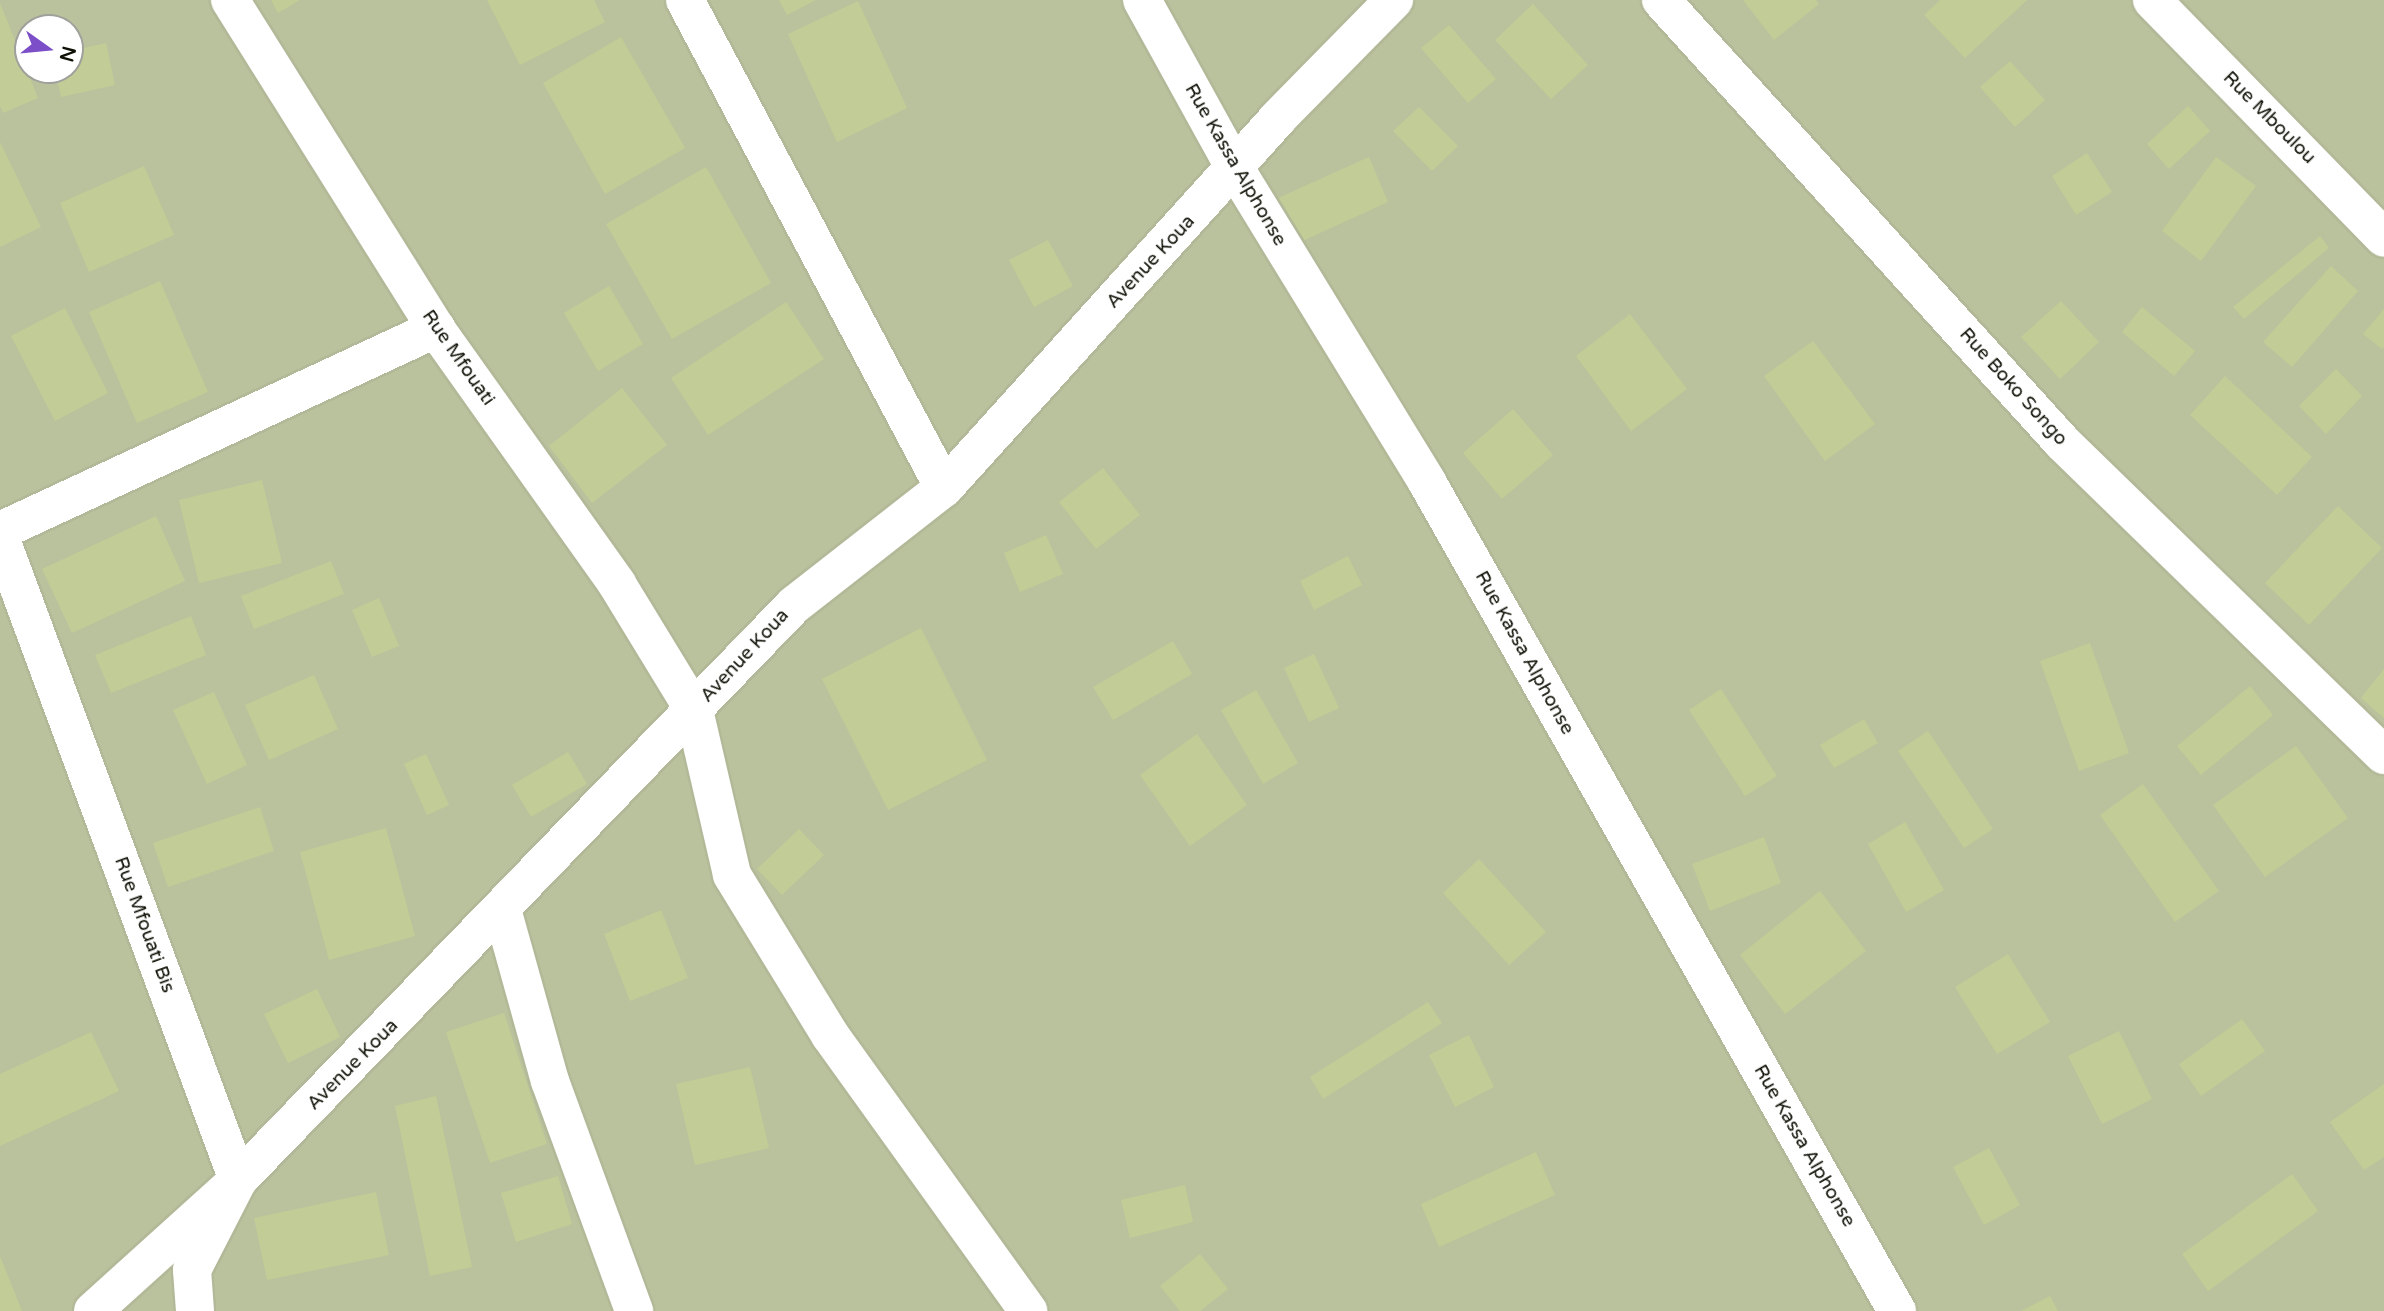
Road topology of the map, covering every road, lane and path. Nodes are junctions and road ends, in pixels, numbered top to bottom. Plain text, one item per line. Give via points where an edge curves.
1 (230, 0) edge
2 (685, 0) edge
3 (1142, 0) edge
4 (1394, 0) edge
5 (1661, 0) edge
6 (2152, 0) edge
7 (1236, 170) junction
8 (2384, 237) edge
9 (436, 329) junction
10 (944, 488) junction
11 (0, 531) edge
12 (0, 537) edge
13 (694, 710) junction
14 (2384, 755) edge
15 (503, 913) junction
16 (238, 1180) junction
17 (93, 1311) edge
18 (195, 1311) edge
19 (634, 1311) edge
20 (1028, 1311) edge
21 (1897, 1311) edge

1 - 9 street, Rue Mfouati
2 - 10 street
3 - 7 street, Rue Kassa Alphonse
4 - 7 street, Avenue Koua
5 - 14 street, Rue Boko Songo via 2062,442
6 - 8 street, Rue Mboulou
7 - 10 street, Avenue Koua
7 - 21 street, Rue Kassa Alphonse via 1427,481
9 - 11 street
9 - 13 street, Rue Mfouati via 617,584
10 - 13 street, Avenue Koua via 793,605
12 - 16 street, Rue Mfouati Bis
13 - 15 street, Avenue Koua
13 - 20 street, Rue Mfouati via 732,875 830,1035
15 - 16 street, Avenue Koua
15 - 19 street via 550,1081
16 - 17 street, Avenue Koua
16 - 18 street via 192,1270

